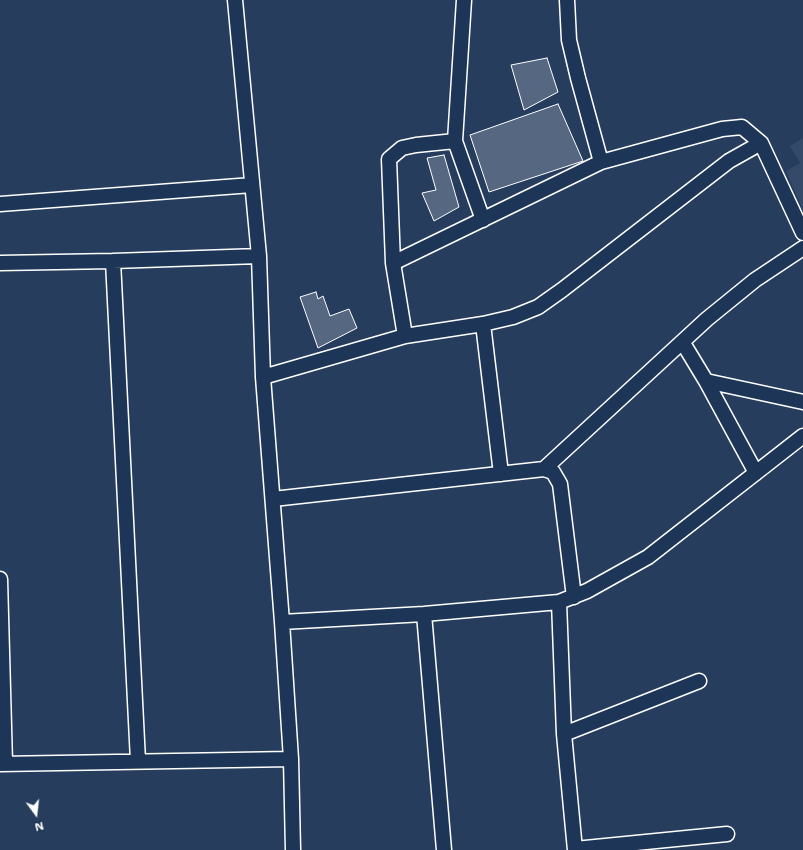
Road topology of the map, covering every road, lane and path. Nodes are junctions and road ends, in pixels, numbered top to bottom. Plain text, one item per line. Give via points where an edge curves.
1 (235, 0) edge
2 (464, 0) edge
3 (567, 0) edge
4 (455, 141) junction
5 (761, 142) junction
6 (602, 162) junction
7 (252, 185) junction
8 (0, 204) edge
9 (483, 220) junction
10 (803, 233) edge
11 (803, 248) edge
12 (259, 256) junction
13 (113, 261) junction
14 (0, 263) edge
15 (394, 263) junction
16 (483, 324) junction
17 (405, 336) junction
18 (683, 343) junction
19 (263, 377) junction
20 (706, 381) junction
21 (803, 402) edge
22 (803, 436) edge
23 (544, 469) junction
24 (756, 473) junction
25 (501, 474) junction
26 (273, 499) junction
27 (0, 579) edge
28 (574, 597) junction
29 (559, 602) junction
30 (424, 614) junction
31 (282, 622) junction
32 (1, 663) edge
33 (699, 681) dead end
34 (564, 734) junction
35 (291, 759) junction
36 (138, 761) junction
37 (2, 764) edge
38 (727, 834) dead end
39 (293, 850) edge
40 (444, 850) edge
41 (575, 850) edge

1 - 7 street
2 - 4 street
3 - 6 street via 569,40
4 - 9 street
4 - 15 street via 402,148 389,159
5 - 6 street via 742,127 722,129
5 - 10 street
5 - 16 street via 729,161 538,307 513,317
6 - 9 street
7 - 8 street
7 - 12 street
9 - 15 street
11 - 18 street via 755,280
12 - 13 street
12 - 19 street
13 - 14 street
13 - 36 street
15 - 17 street
16 - 17 street
16 - 25 street
17 - 19 street
18 - 20 street
18 - 23 street
19 - 26 street
20 - 21 street
20 - 24 street
22 - 24 street
23 - 25 street
23 - 28 street via 553,472 560,484
24 - 28 street via 648,556
25 - 26 street
26 - 31 street
27 - 32 street
28 - 29 street
29 - 30 street
29 - 34 street
30 - 31 street
30 - 40 street
31 - 35 street
32 - 37 street
33 - 34 street
34 - 41 street
35 - 36 street
35 - 39 street
36 - 37 street
38 - 41 street

